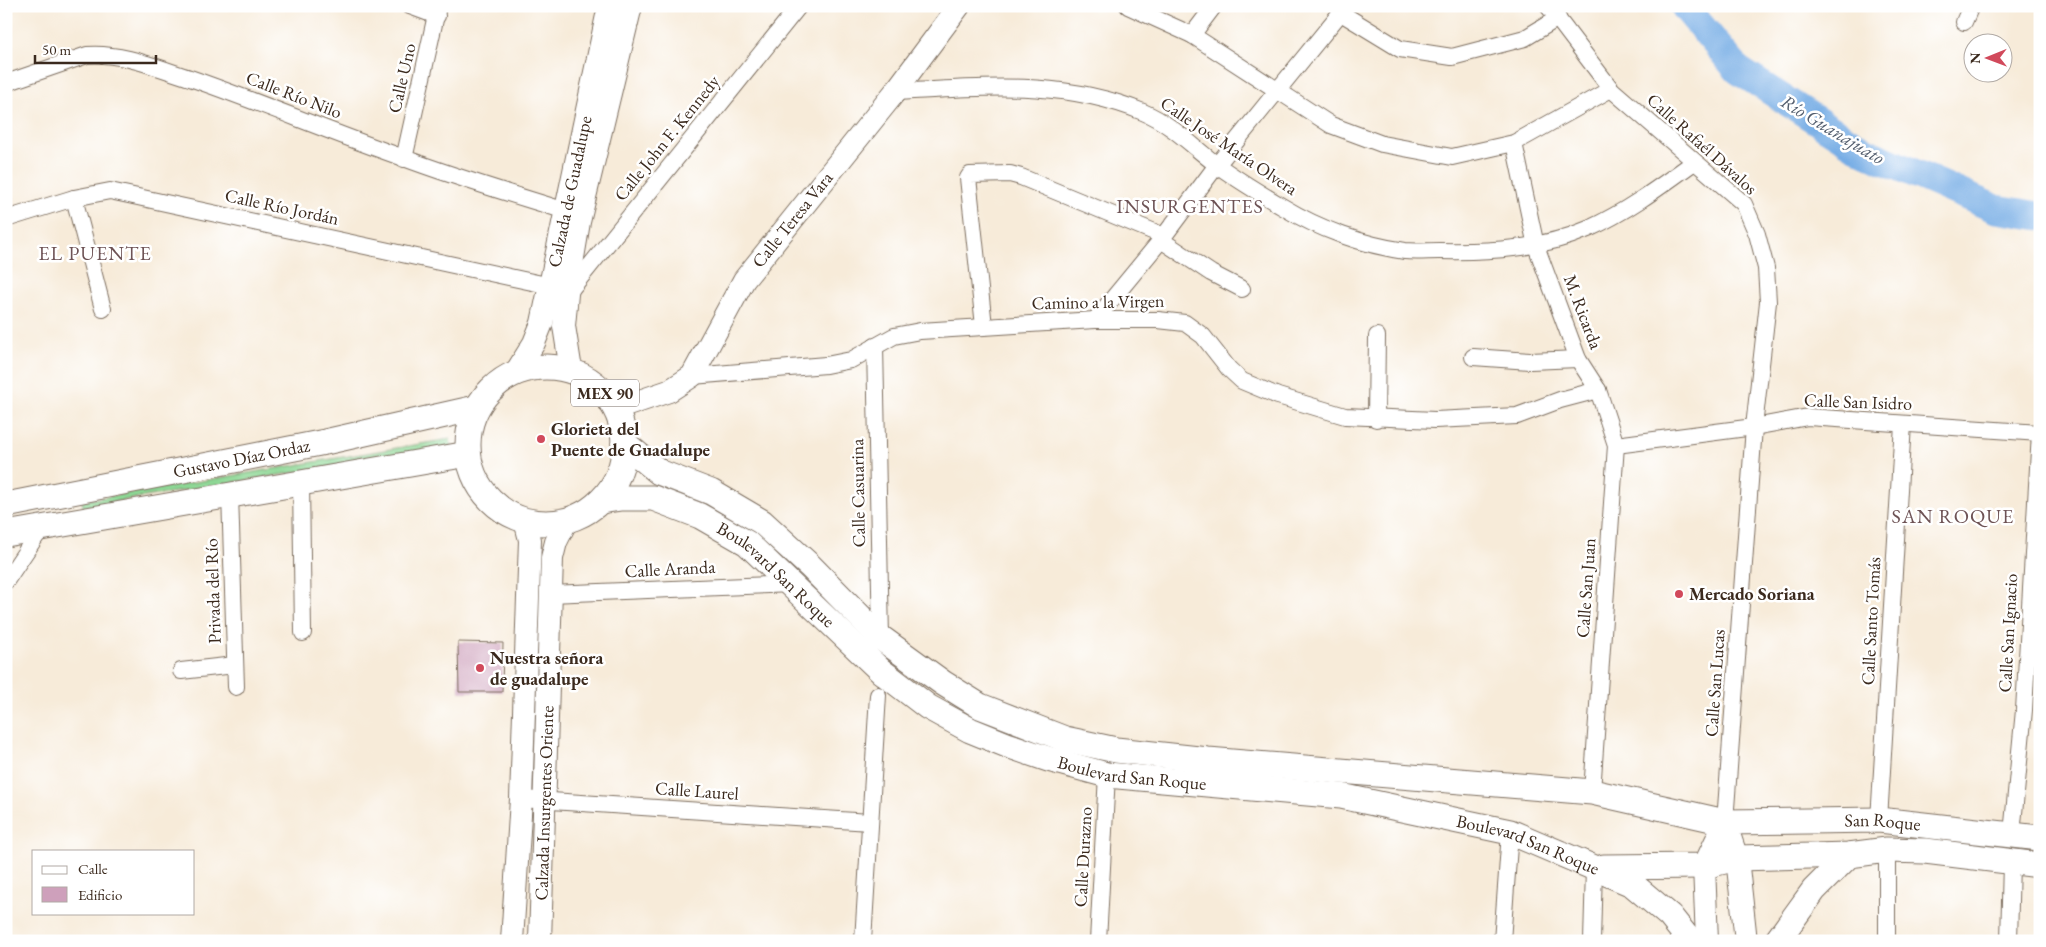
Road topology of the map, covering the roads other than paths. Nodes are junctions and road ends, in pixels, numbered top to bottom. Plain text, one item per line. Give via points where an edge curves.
1 (410, 6) edge
2 (610, 6) edge
3 (631, 6) edge
4 (799, 6) edge
5 (958, 6) edge
6 (1128, 6) edge
7 (1214, 6) edge
8 (1971, 6) edge
9 (1343, 10) edge
10 (438, 11) edge
11 (1553, 12) edge
12 (1964, 22) dead end
13 (1192, 35) junction
14 (6, 84) edge
15 (1611, 89) junction
16 (1278, 91) junction
17 (895, 92) junction
18 (1514, 143) junction
19 (404, 158) junction
20 (1694, 162) junction
21 (1217, 165) junction
22 (74, 198) junction
23 (566, 211) junction
24 (6, 219) edge
25 (1162, 238) junction
26 (1536, 246) junction
27 (1242, 289) dead end
28 (559, 290) junction
29 (103, 309) dead end
30 (1095, 320) junction
31 (984, 326) junction
32 (1377, 336) dead end
33 (875, 346) junction
34 (1473, 357) dead end
35 (1578, 358) junction
36 (571, 370) junction
37 (516, 372) junction
38 (692, 376) junction
39 (1598, 390) junction
40 (476, 408) junction
41 (616, 409) junction
42 (1376, 419) junction
43 (1903, 424) junction
44 (1754, 427) junction
45 (2040, 433) edge
46 (624, 442) junction
47 (1616, 445) junction
48 (468, 454) junction
49 (301, 481) junction
50 (230, 494) junction
51 (601, 501) junction
52 (6, 505) edge
53 (525, 520) junction
54 (567, 520) junction
55 (41, 529) junction
56 (6, 534) edge
57 (6, 582) edge
58 (792, 584) junction
59 (550, 594) junction
60 (303, 633) dead end
61 (881, 638) junction
62 (235, 665) junction
63 (181, 671) dead end
64 (236, 688) dead end
65 (878, 695) dead end
66 (1108, 775) junction
67 (1592, 792) junction
68 (521, 799) junction
69 (545, 801) junction
70 (1879, 820) junction
71 (870, 822) junction
72 (1725, 822) junction
73 (1510, 832) junction
74 (2012, 834) junction
75 (2040, 838) edge
76 (1887, 850) junction
77 (1849, 855) junction
78 (1737, 858) junction
79 (2011, 862) junction
80 (2040, 865) edge
81 (1704, 866) junction
82 (1594, 868) junction
83 (512, 941) edge
84 (540, 941) edge
85 (864, 941) edge
86 (1098, 941) edge
87 (1502, 941) edge
88 (1592, 941) edge
89 (1690, 941) edge
90 (1707, 941) edge
91 (1746, 941) edge
92 (1777, 941) edge
93 (1887, 941) edge
94 (2009, 941) edge

1 - 10 street
2 - 23 main road, Calzada de Guadalupe / MEX 90
3 - 28 main road, Calzada de Guadalupe / MEX 90 via 580,222
4 - 28 street, Calle John F. Kennedy
5 - 17 main road, Calle Teresa Vara
6 - 13 street
7 - 13 street
8 - 12 street
9 - 11 street via 1400,49 1452,56 1525,38
9 - 16 street
10 - 19 street, Calle Uno
11 - 15 street, Calle Rafaél Dávalos
13 - 16 street
14 - 19 street, Calle Río Nilo via 87,55 114,56 242,96
15 - 18 street
15 - 20 street, Calle Rafaél Dávalos
16 - 18 street via 1331,125 1382,144 1452,157
16 - 21 street
17 - 21 street, Calle José María Olvera via 1032,86 1073,92 1145,113 1168,126
17 - 38 main road, Calle Teresa Vara via 744,280
18 - 26 street, M. Ricarda
19 - 23 street, Calle Río Nilo
20 - 26 street, Calle José María Olvera via 1654,191 1588,229
20 - 44 street, Calle Rafaél Dávalos via 1744,204 1757,234 1766,268 1768,302
21 - 25 street
21 - 26 street, Calle José María Olvera via 1285,208 1327,229 1367,242 1405,251 1471,252
22 - 24 street, Calle Río Jordán
22 - 28 street, Calle Río Jordán via 110,191 126,193
22 - 29 street
23 - 28 main road, Calzada de Guadalupe / MEX 90
25 - 27 street via 1211,273
25 - 30 street
25 - 31 street via 1021,177 1010,174 970,175
26 - 35 street, M. Ricarda
28 - 36 main road, Calzada de Guadalupe / MEX 90
28 - 37 main road, Calzada de Guadalupe / MEX 90 via 534,344
30 - 31 street, Camino a la Virgen
30 - 42 street, Camino a la Virgen via 1184,323 1203,336 1242,380 1316,408 1345,416
31 - 33 street, Camino a la Virgen via 920,331 894,336
32 - 42 street
33 - 38 street, Camino a la Virgen via 851,360 826,365
33 - 61 street, Calle Casuarina
34 - 35 street via 1530,361
35 - 39 street, M. Ricarda
36 - 37 main road, MEX 90 via 543,366
36 - 41 main road, MEX 90 via 604,392
37 - 40 main road, MEX 90 via 493,387
38 - 41 main road, Calle Teresa Vara via 669,391
39 - 42 street, Camino a la Virgen via 1517,416
39 - 47 street, Calle San Juan
40 - 48 main road, MEX 90 via 469,431
40 - 52 main road, Gustavo Díaz Ordaz via 326,442
41 - 46 main road, MEX 90
43 - 44 street, Calle San Isidro via 1808,417
43 - 45 street, Calle San Isidro
43 - 70 street, Calle Santo Tomás
44 - 47 street, Calle San Isidro
44 - 72 street, Calle San Lucas
45 - 74 street, Calle San Ignacio via 2024,710
46 - 51 main road, MEX 90 via 614,484
46 - 61 main road, Boulevard San Roque via 659,472 711,492 762,522
47 - 67 street, Calle San Juan
48 - 49 main road, Gustavo Díaz Ordaz
48 - 53 main road, MEX 90 via 474,476 487,496 504,511
49 - 50 main road, Gustavo Díaz Ordaz
49 - 60 street
50 - 55 main road, Gustavo Díaz Ordaz
50 - 62 street, Privada del Río
51 - 54 main road, MEX 90 via 585,513
51 - 58 main road, Boulevard San Roque via 653,498 700,516 747,543
53 - 54 main road, MEX 90 via 546,523
53 - 68 main road, Calzada Insurgentes Oriente via 530,540
54 - 59 main road, Calzada Insurgentes Oriente via 556,542
55 - 56 main road, Gustavo Díaz Ordaz
55 - 57 street
58 - 59 street, Calle Aranda
58 - 66 main road, Boulevard San Roque via 881,671 928,707 970,730 1007,745
59 - 69 main road, Calzada Insurgentes Oriente
61 - 67 main road, Boulevard San Roque via 943,684 980,706 1065,739 1116,750 1208,760
62 - 63 street
62 - 64 street, Privada del Río
65 - 71 street
66 - 73 main road, Boulevard San Roque via 1341,796
66 - 86 street, Calle Durazno
67 - 72 main road, Boulevard San Roque
68 - 69 street, Calle Laurel
68 - 83 main road, Calzada Insurgentes Oriente
69 - 71 street, Calle Laurel
69 - 84 main road, Calzada Insurgentes Oriente
70 - 72 main road, San Roque
70 - 74 main road, San Roque
71 - 85 street
72 - 78 main road
72 - 81 main road
73 - 82 main road, Boulevard San Roque
73 - 87 street
74 - 75 main road, San Roque
76 - 77 main road, San Roque
76 - 79 main road, San Roque via 1925,851
76 - 93 street
77 - 78 main road, San Roque
77 - 92 main road via 1814,890
78 - 81 main road, Boulevard San Roque
78 - 91 main road
79 - 80 main road, San Roque
79 - 94 street
81 - 82 main road, Boulevard San Roque
81 - 90 main road
82 - 88 street
82 - 89 main road via 1632,884 1670,916

